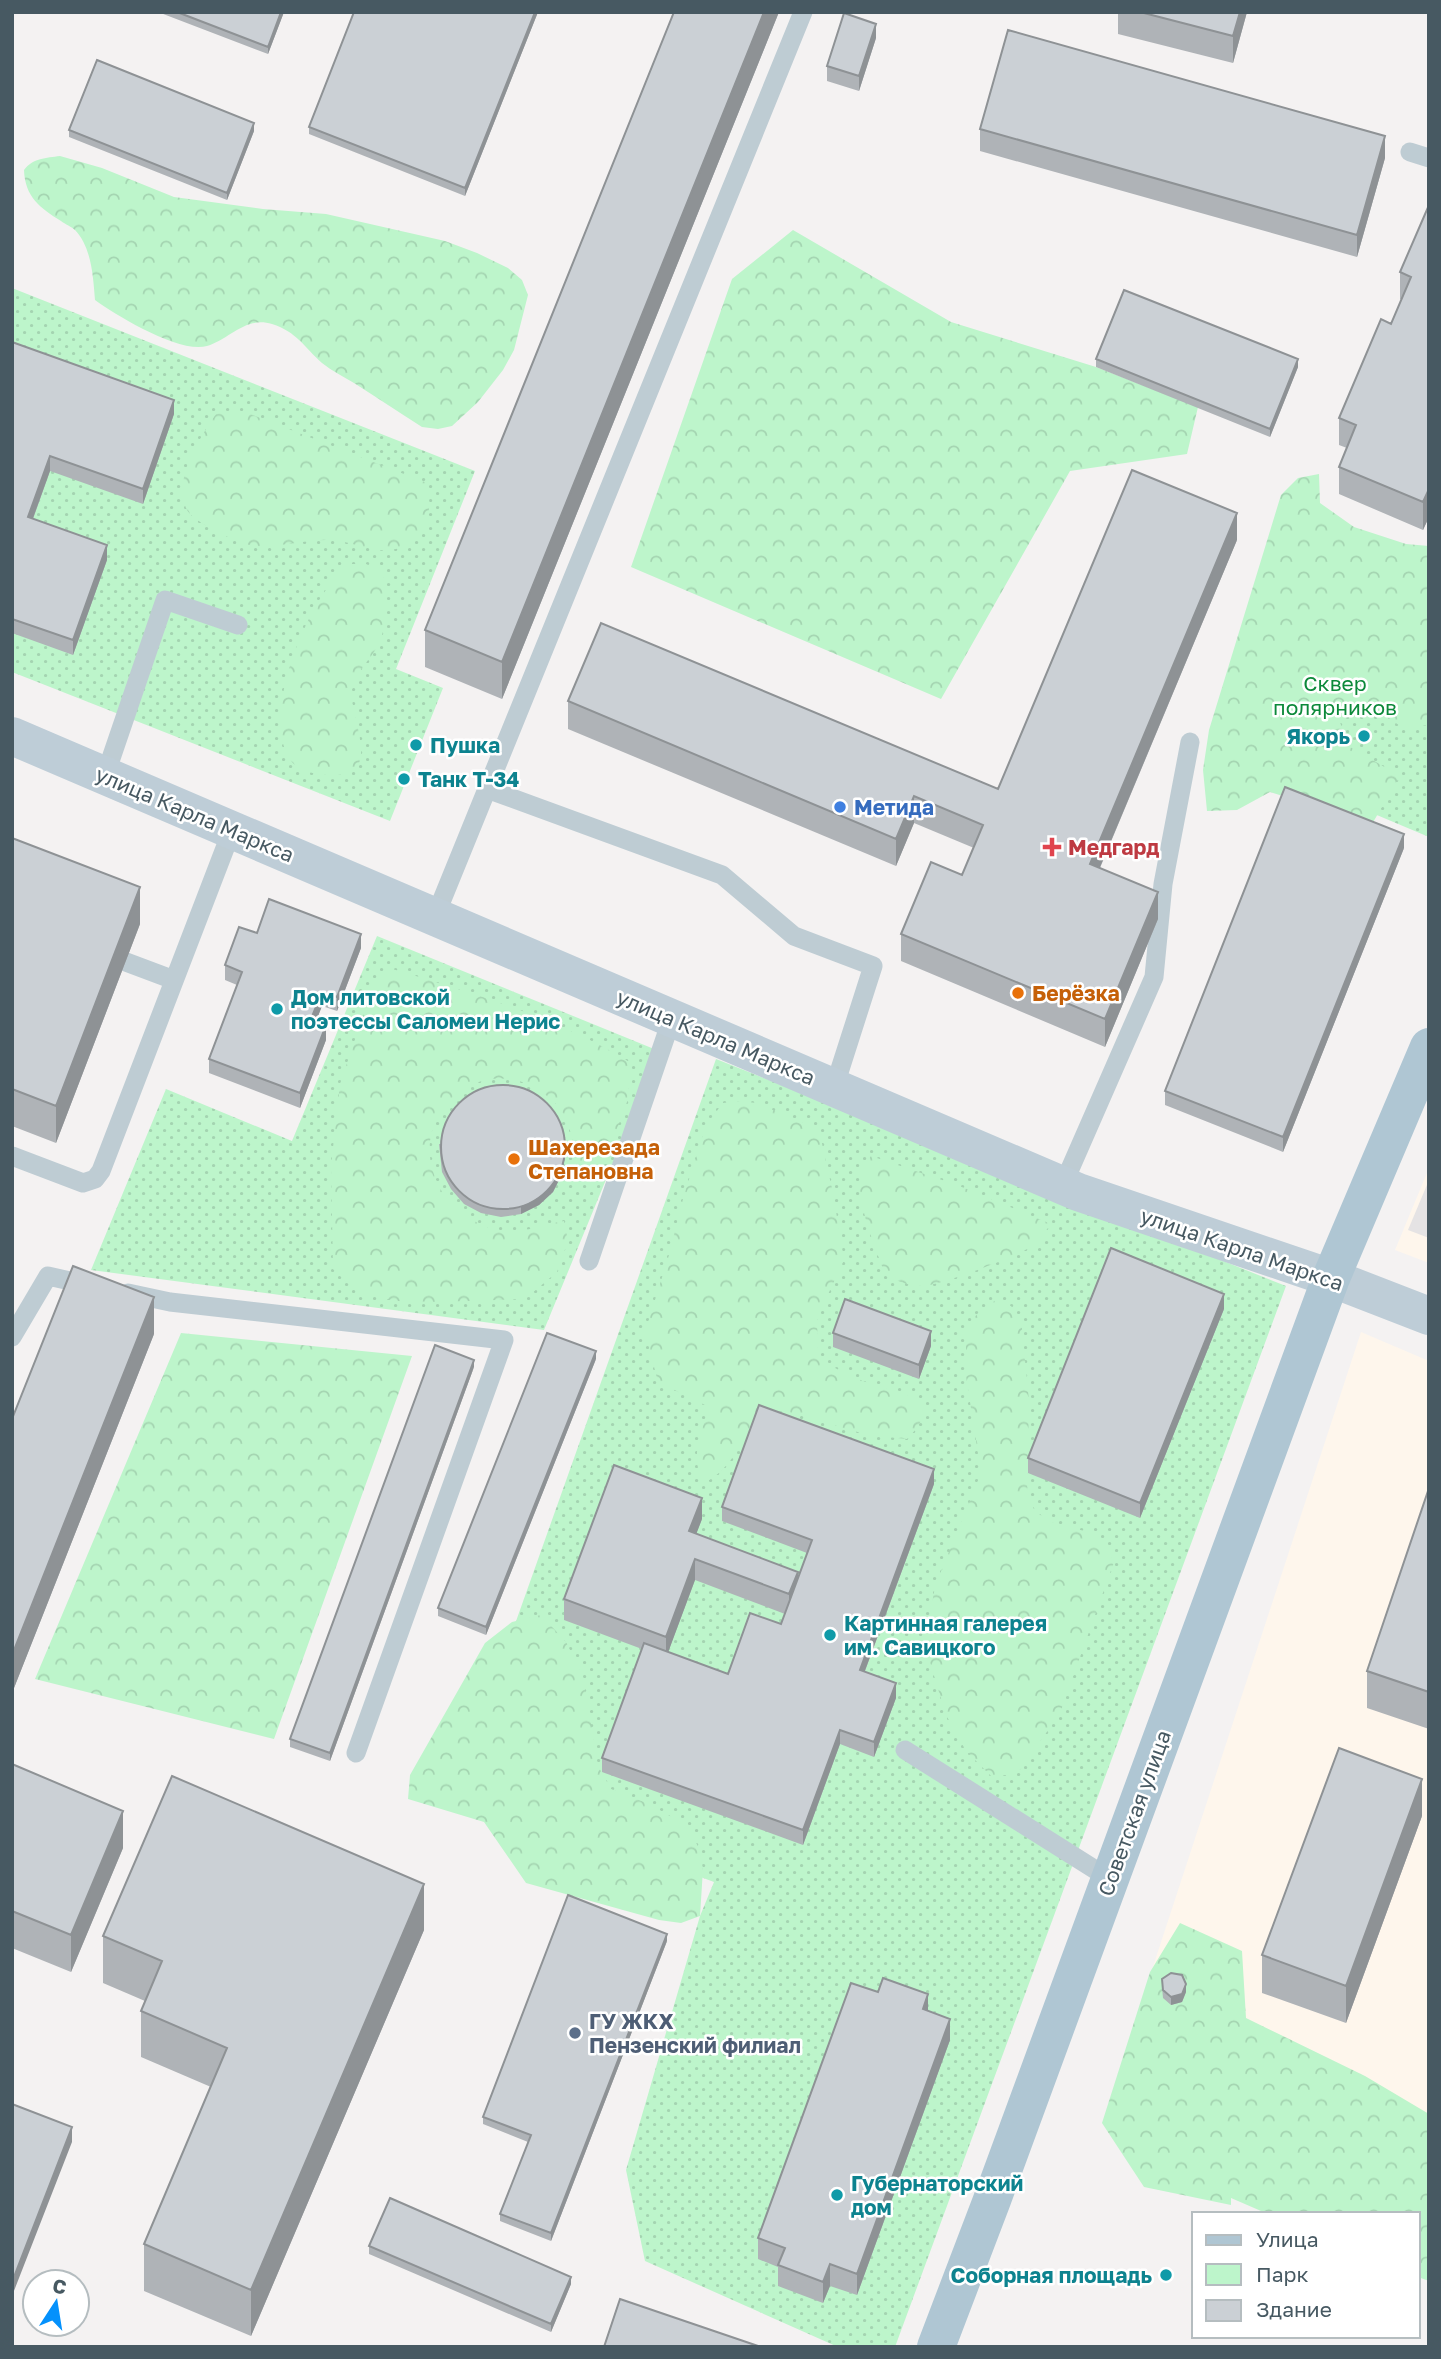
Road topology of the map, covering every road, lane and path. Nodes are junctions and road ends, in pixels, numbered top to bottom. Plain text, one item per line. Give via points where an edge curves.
1 (803, 12) edge
2 (238, 625) dead end
3 (12, 736) edge
4 (1190, 742) dead end
5 (105, 776) junction
6 (487, 789) junction
7 (232, 830) junction
8 (435, 917) junction
9 (126, 962) edge
10 (174, 980) junction
11 (672, 1018) junction
12 (1429, 1046) edge
13 (834, 1088) junction
14 (12, 1156) edge
15 (1063, 1185) junction
16 (589, 1261) dead end
17 (1331, 1278) junction
18 (1429, 1316) edge
19 (12, 1337) edge
20 (905, 1750) dead end
21 (356, 1753) dead end
22 (1110, 1879) junction
23 (936, 2347) edge

1 - 6 lane
2 - 5 lane via 165,600
3 - 5 street, улица Карла Маркса
4 - 15 lane via 1163,884 1154,977
5 - 7 street, улица Карла Маркса
6 - 8 lane
6 - 13 lane via 722,875 794,936 873,966
7 - 8 street, улица Карла Маркса
7 - 10 lane
8 - 11 street, улица Карла Маркса
9 - 10 lane
10 - 14 lane via 96,1179 83,1183
11 - 13 street, улица Карла Маркса
11 - 16 lane
12 - 17 main road, Советская улица
13 - 15 street, улица Карла Маркса
15 - 17 street, улица Карла Маркса
17 - 18 street, улица Карла Маркса
17 - 22 main road, Советская улица
19 - 21 lane via 48,1276 170,1302 504,1340
20 - 22 lane
22 - 23 main road, Советская улица

